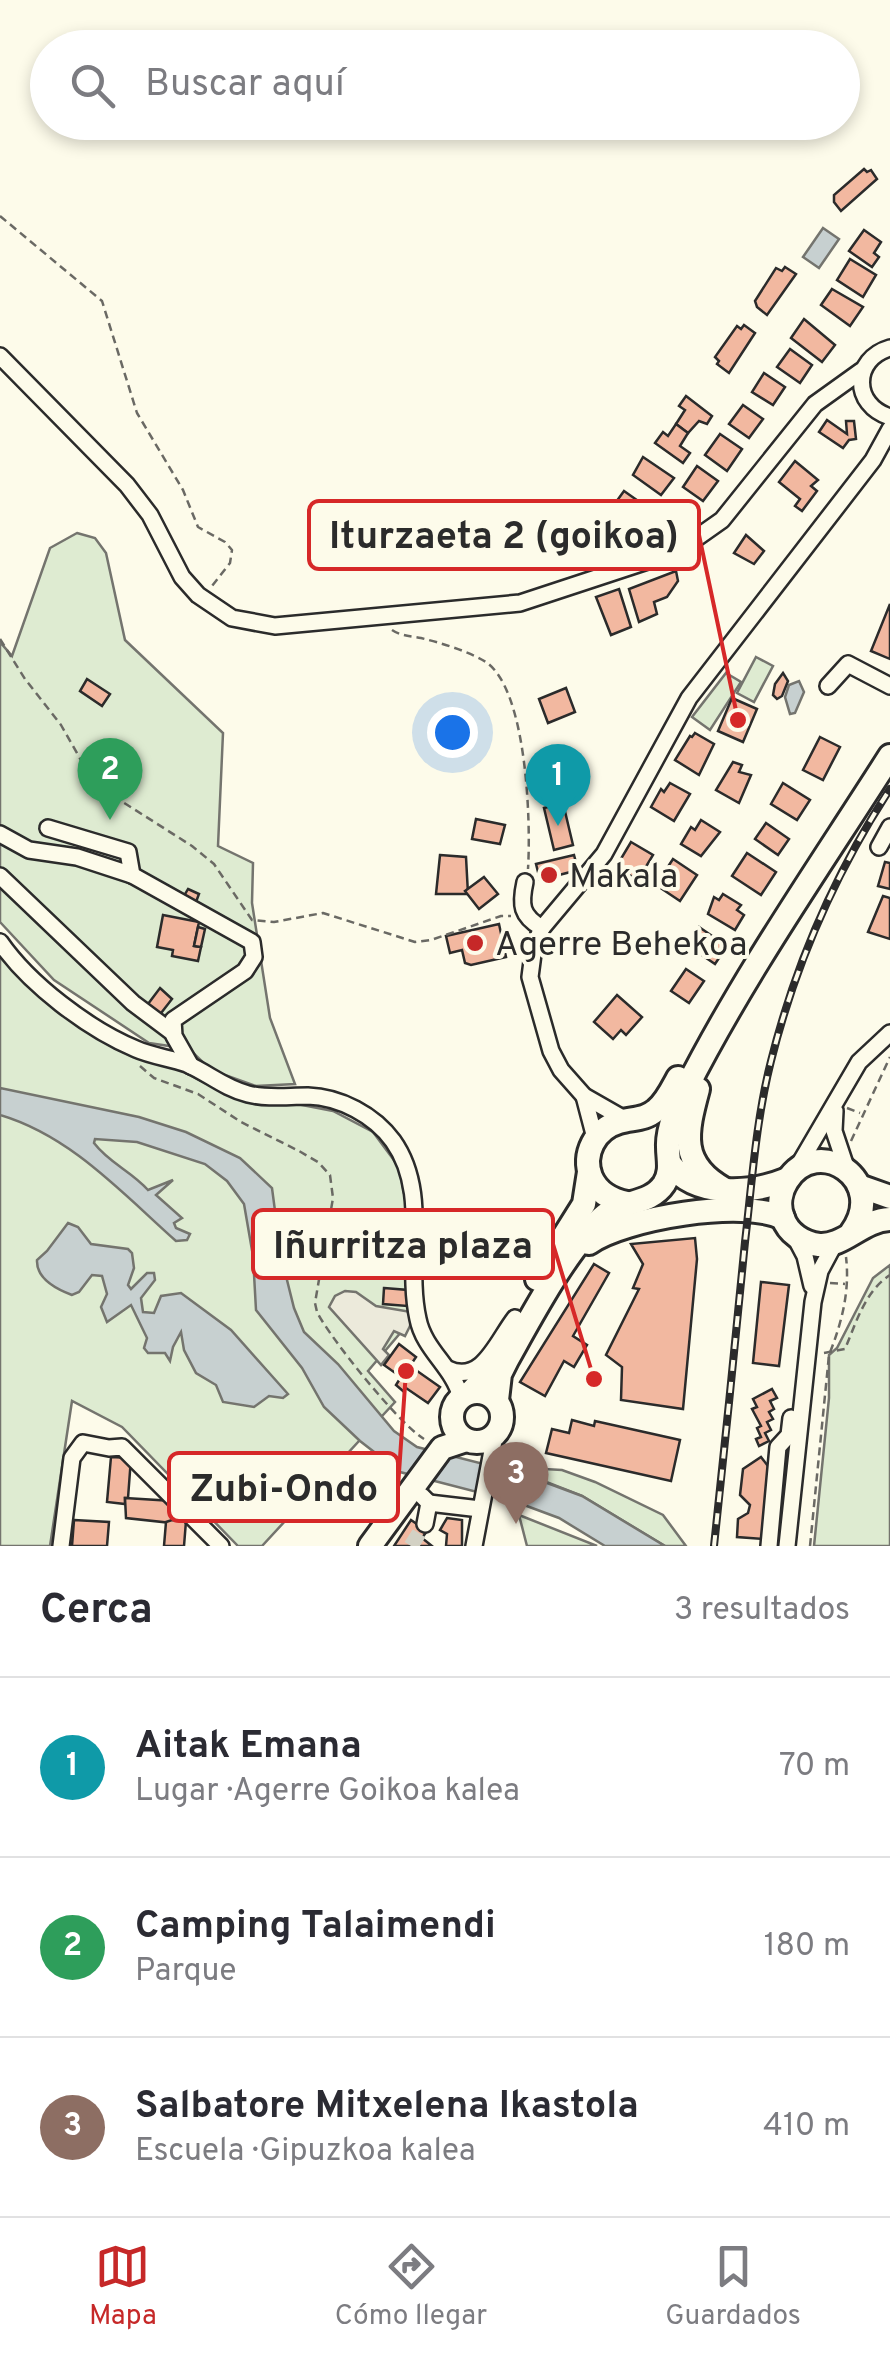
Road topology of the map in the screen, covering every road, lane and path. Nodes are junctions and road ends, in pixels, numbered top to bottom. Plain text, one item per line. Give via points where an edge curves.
1 (0, 216) edge
2 (889, 346) edge
3 (0, 356) edge
4 (861, 371) junction
5 (835, 393) junction
6 (878, 410) edge
7 (888, 432) edge
8 (202, 599) junction
9 (374, 617) junction
10 (0, 639) edge
11 (828, 686) dead end
12 (890, 686) edge
13 (890, 756) edge
14 (890, 827) edge
15 (48, 828) dead end
16 (0, 834) edge
17 (879, 847) dead end
18 (132, 875) junction
19 (0, 876) edge
20 (525, 882) joint
21 (518, 916) dead end
22 (542, 928) junction
23 (778, 928) junction
24 (0, 942) edge
25 (719, 1031) junction
26 (890, 1033) edge
27 (173, 1034) junction
28 (890, 1056) edge
29 (135, 1062) dead end
30 (186, 1072) junction
31 (166, 1083) junction
32 (584, 1096) junction
33 (842, 1103) junction
34 (860, 1113) dead end
35 (630, 1120) junction
36 (595, 1138) junction
37 (851, 1142) dead end
38 (669, 1155) junction
39 (589, 1172) junction
40 (792, 1175) junction
41 (853, 1178) junction
42 (724, 1189) junction
43 (890, 1197) edge
44 (636, 1202) junction
45 (890, 1219) edge
46 (781, 1221) junction
47 (843, 1240) junction
48 (570, 1258) junction
49 (890, 1275) edge
50 (829, 1282) dead end
51 (845, 1284) dead end
52 (813, 1302) junction
53 (515, 1318) junction
54 (815, 1350) junction
55 (830, 1352) junction
56 (440, 1364) junction
57 (497, 1400) junction
58 (461, 1401) junction
59 (478, 1439) junction
60 (430, 1447) junction
61 (418, 1488) junction
62 (481, 1503) junction
63 (425, 1524) tunnel mouth
64 (61, 1546) edge
65 (221, 1546) edge
66 (370, 1546) edge
67 (474, 1546) edge
68 (770, 1546) edge
69 (786, 1546) edge
70 (810, 1546) edge

1 - 8 path via 102,302 137,414 198,527 232,550 230,563
2 - 4 street
3 - 8 street via 127,485
4 - 5 street
4 - 6 street via 861,390
5 - 6 street
5 - 9 street via 811,408 722,520 678,552 520,603
6 - 7 street
7 - 22 street via 689,698 604,854
8 - 9 street via 254,624
9 - 20 path via 398,634 486,663 506,683 524,772
10 - 21 path via 90,776 214,864 252,920 323,913 415,942
11 - 12 street via 848,664
13 - 23 highway
14 - 17 street
15 - 18 street via 128,852
16 - 18 street via 29,850
18 - 27 street via 252,942 254,957 245,971 176,1016
19 - 27 street
20 - 22 street via 523,913
22 - 32 street via 530,967 540,1016 561,1070
23 - 25 highway
23 - 35 highway via 702,1034 664,1101
24 - 30 street via 91,1025
25 - 38 highway via 684,1093
25 - 42 highway via 688,1142 694,1164
26 - 33 street via 859,1062
27 - 30 street
28 - 37 path
29 - 31 path
30 - 31 path
30 - 56 street via 252,1095 345,1104 386,1133 411,1184 416,1312
31 - 60 path via 198,1094 330,1175 334,1198 317,1312 379,1394
32 - 35 street
32 - 36 street
33 - 34 path
33 - 40 street
33 - 41 street via 834,1131
35 - 36 highway
35 - 38 highway via 654,1128
36 - 39 highway
38 - 42 highway via 690,1183
38 - 44 highway via 662,1186
39 - 44 highway via 603,1194
39 - 53 highway via 578,1216
40 - 41 highway via 804,1165 826,1162
40 - 42 highway via 762,1187
40 - 46 highway via 782,1191
41 - 43 highway
41 - 47 highway via 863,1211
44 - 46 highway via 741,1204
44 - 48 highway via 597,1222
45 - 47 highway
46 - 47 highway via 817,1245
46 - 48 highway via 714,1211 629,1224
46 - 52 street via 809,1267
47 - 52 street via 820,1271
47 - 55 path via 848,1279
48 - 57 highway via 507,1360
49 - 55 path via 867,1299 845,1350
50 - 51 path
52 - 54 street
53 - 56 street via 480,1368 461,1374
53 - 58 highway via 492,1365
54 - 55 path
54 - 68 street via 797,1367 789,1435 778,1447
54 - 69 street
55 - 70 path
56 - 58 street via 456,1381
57 - 58 highway via 482,1392
57 - 59 highway via 500,1430
58 - 59 highway via 455,1428
58 - 60 highway
59 - 60 highway
59 - 62 street via 487,1464
60 - 61 highway
61 - 62 street
61 - 63 street
61 - 66 highway
62 - 67 street
64 - 65 street via 72,1458 83,1443 122,1448

